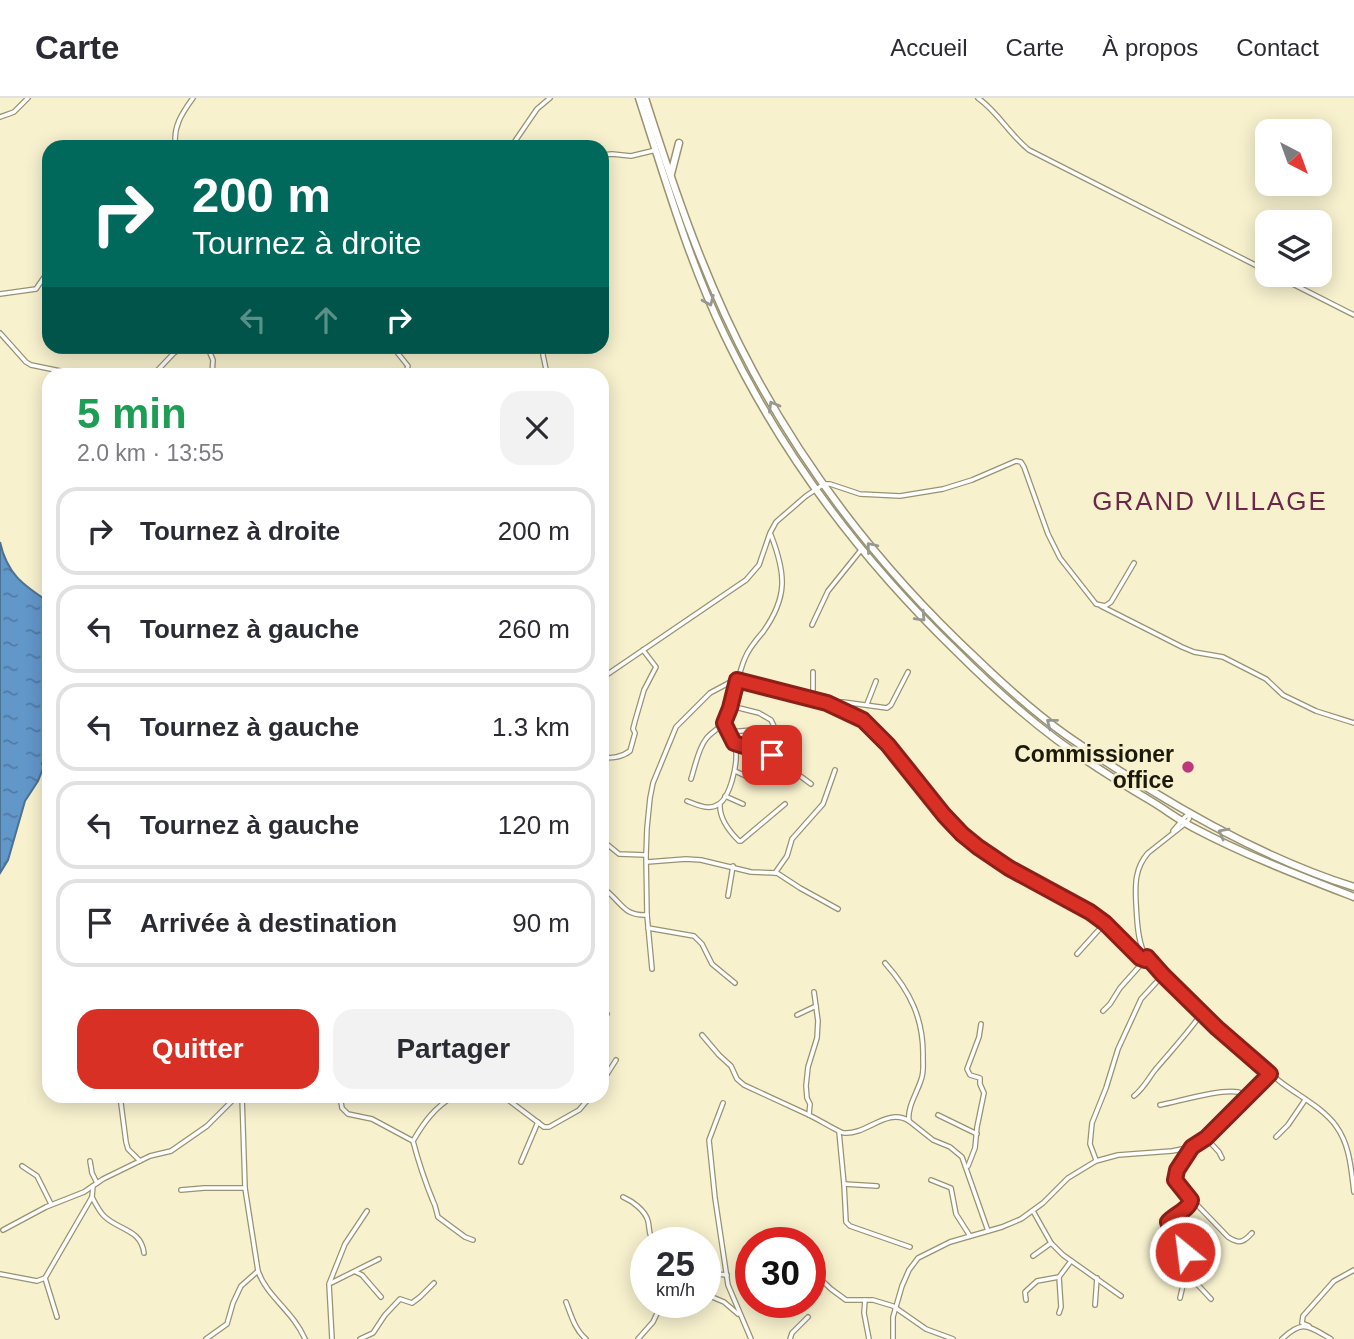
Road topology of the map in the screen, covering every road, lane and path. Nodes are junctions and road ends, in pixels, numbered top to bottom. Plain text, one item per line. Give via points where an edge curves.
1 (28, 98) edge
2 (193, 98) edge
3 (550, 98) edge
4 (639, 98) edge
5 (645, 98) edge
6 (978, 98) edge
7 (0, 117) edge
8 (175, 140) edge
9 (516, 140) edge
10 (679, 143) dead end
11 (658, 149) junction
12 (609, 154) edge
13 (670, 176) junction
14 (1255, 265) edge
15 (42, 280) edge
16 (1299, 287) edge
17 (0, 294) edge
18 (1354, 315) edge
19 (0, 333) edge
20 (173, 354) edge
21 (398, 354) edge
22 (42, 368) edge
23 (160, 368) edge
24 (407, 368) edge
25 (824, 484) junction
26 (815, 489) junction
27 (770, 533) junction
28 (861, 550) junction
29 (1134, 563) dead end
30 (1096, 604) junction
31 (812, 625) dead end
32 (642, 650) junction
33 (813, 672) dead end
34 (908, 672) dead end
35 (609, 673) edge
36 (738, 679) junction
37 (876, 681) dead end
38 (813, 699) junction
39 (827, 703) junction
40 (867, 704) junction
41 (731, 706) junction
42 (724, 723) junction
43 (1354, 723) edge
44 (776, 728) junction
45 (729, 732) junction
46 (734, 743) junction
47 (786, 751) dead end
48 (609, 758) edge
49 (835, 770) dead end
50 (736, 771) junction
51 (750, 778) dead end
52 (691, 779) dead end
53 (811, 783) dead end
54 (725, 796) junction
55 (687, 802) dead end
56 (720, 804) junction
57 (743, 804) dead end
58 (785, 804) dead end
59 (1190, 814) junction
60 (1184, 822) junction
61 (609, 846) edge
62 (646, 855) junction
63 (647, 862) junction
64 (733, 866) junction
65 (775, 873) junction
66 (1354, 887) edge
67 (609, 893) edge
68 (728, 896) dead end
69 (1354, 897) edge
70 (838, 909) dead end
71 (647, 915) junction
72 (1105, 923) junction
73 (648, 928) junction
74 (1077, 954) dead end
75 (1146, 959) junction
76 (885, 963) dead end
77 (652, 969) dead end
78 (1163, 975) junction
79 (735, 983) dead end
80 (814, 992) dead end
81 (816, 1006) junction
82 (1103, 1011) dead end
83 (1202, 1013) junction
84 (797, 1015) dead end
85 (981, 1024) dead end
86 (702, 1035) dead end
87 (616, 1060) dead end
88 (609, 1071) edge
89 (1270, 1074) junction
90 (1134, 1096) dead end
91 (1248, 1097) junction
92 (1305, 1100) junction
93 (121, 1103) edge
94 (230, 1103) edge
95 (242, 1103) edge
96 (341, 1103) edge
97 (442, 1103) edge
98 (512, 1103) edge
99 (585, 1103) edge
100 (723, 1103) dead end
101 (1160, 1105) dead end
102 (809, 1115) junction
103 (938, 1115) dead end
104 (909, 1121) junction
105 (538, 1122) junction
106 (839, 1132) junction
107 (977, 1135) junction
108 (1276, 1137) dead end
109 (1206, 1138) junction
110 (413, 1141) junction
111 (1192, 1147) junction
112 (1222, 1158) dead end
113 (90, 1161) dead end
114 (140, 1161) junction
115 (520, 1161) dead end
116 (1097, 1161) junction
117 (22, 1166) dead end
118 (967, 1168) junction
119 (931, 1180) dead end
120 (95, 1184) junction
121 (844, 1184) junction
122 (877, 1186) dead end
123 (245, 1188) junction
124 (181, 1190) dead end
125 (1354, 1192) edge
126 (92, 1197) junction
127 (623, 1197) dead end
128 (1191, 1200) junction
129 (51, 1204) junction
130 (367, 1210) dead end
131 (1033, 1211) junction
132 (649, 1227) edge
133 (3, 1230) dead end
134 (988, 1231) junction
135 (1252, 1234) dead end
136 (970, 1236) junction
137 (473, 1240) dead end
138 (1051, 1243) junction
139 (910, 1247) dead end
140 (144, 1253) dead end
141 (1033, 1256) dead end
142 (379, 1259) dead end
143 (1071, 1261) junction
144 (1189, 1262) junction
145 (1354, 1270) edge
146 (258, 1271) junction
147 (355, 1272) junction
148 (0, 1274) edge
149 (721, 1274) edge
150 (727, 1275) junction
151 (1059, 1277) junction
152 (45, 1278) junction
153 (1097, 1278) junction
154 (434, 1283) dead end
155 (329, 1284) junction
156 (826, 1284) edge
157 (1121, 1296) dead end
158 (381, 1297) dead end
159 (1180, 1298) dead end
160 (1211, 1299) dead end
161 (865, 1300) junction
162 (1026, 1300) dead end
163 (735, 1301) edge
164 (566, 1302) dead end
165 (1095, 1305) dead end
166 (895, 1307) junction
167 (1059, 1312) dead end
168 (57, 1317) dead end
169 (655, 1318) edge
170 (741, 1318) edge
171 (807, 1318) edge
172 (1309, 1326) junction
173 (206, 1339) edge
174 (305, 1339) edge
175 (332, 1339) edge
176 (360, 1339) edge
177 (586, 1339) edge
178 (638, 1339) edge
179 (751, 1339) edge
180 (790, 1339) edge
181 (869, 1339) edge
182 (893, 1339) edge
183 (953, 1339) edge
184 (1282, 1339) edge
185 (1331, 1339) edge

1 - 7 street via 14,112
2 - 8 street via 176,127
3 - 9 street
4 - 11 highway
5 - 11 highway
6 - 14 street via 1029,150
10 - 13 highway
11 - 12 street via 631,156
11 - 13 highway
11 -> 26 highway via 684,239 726,339
25 -> 13 highway via 788,432 731,329
15 - 17 street via 36,289
16 - 18 street
19 - 22 street via 26,362
20 - 23 street
21 - 24 street
25 - 26 street
25 - 30 street via 860,494 900,496 943,489 1021,462 1060,558
59 -> 25 highway via 1102,760 1007,688 905,587
26 - 27 street via 780,518
26 - 28 highway
27 - 32 street via 759,565 746,580
27 - 36 street via 782,566 779,603 748,652
28 - 31 street via 828,591
28 -> 60 highway via 925,621 1018,710 1080,757
29 - 30 street via 1111,602
30 - 43 street via 1182,647 1245,667 1294,701
32 - 35 street
32 - 48 street via 656,667 644,690 630,751
33 - 38 street
34 - 40 street via 889,707
36 - 38 street
36 - 41 street
36 - 62 street via 710,693 676,727 653,783
37 - 40 street
38 - 39 street
39 - 40 street
39 - 72 street via 869,724 944,815 978,847
41 - 42 street
41 - 44 street via 766,716
42 - 45 street
42 - 52 street via 703,744
44 - 45 street
44 - 47 street
45 - 46 street
46 - 50 street
46 - 53 street via 772,755
49 - 65 street via 823,804 792,839
50 - 51 street
50 - 54 street
54 - 56 street
54 - 57 street
55 - 56 street via 700,807
56 - 58 street via 728,829 739,841
59 - 60 street
66 -> 59 highway via 1238,841
60 - 69 highway via 1250,855
60 - 75 street via 1143,859 1136,878 1138,933
61 - 62 street via 619,854
62 - 63 street
63 - 64 street via 686,859
63 - 71 street
64 - 65 street
64 - 68 street
65 - 70 street
67 - 71 street via 629,913
71 - 73 street
72 - 74 street
72 - 75 street
73 - 77 street
73 - 79 street via 694,936 712,964
75 - 78 street
75 - 82 street
76 - 104 street via 910,997 924,1038 922,1078 908,1112
78 - 83 street
78 - 116 street via 1141,999 1118,1049 1092,1123 1090,1144
80 - 81 street
81 - 84 street
81 - 102 street via 817,1038 806,1086
83 - 89 street
83 - 90 street
85 - 107 street via 967,1069 980,1078 984,1093
86 - 102 street via 744,1085
87 - 88 street
89 - 91 street
89 - 92 street
91 - 101 street via 1240,1092 1216,1093
91 - 109 street
92 - 108 street
92 - 125 street via 1330,1118 1342,1135
93 - 114 street via 128,1149
94 - 114 street via 202,1130 171,1150
95 - 123 street
96 - 110 street via 348,1114 372,1119
97 - 110 street
98 - 105 street
99 - 105 street via 549,1128
100 - 150 street via 709,1148
102 - 106 street
103 - 107 street
104 - 106 street via 897,1116 850,1133
104 - 118 street via 950,1147
105 - 115 street
106 - 121 street
107 - 118 street
109 - 111 street
109 - 112 street
110 - 137 street via 436,1213
111 - 116 street
111 - 128 street via 1175,1180
113 - 120 street
114 - 120 street
116 - 131 street via 1069,1178
117 - 129 street via 37,1176
118 - 134 street
119 - 136 street via 951,1188 956,1214
120 - 126 street
120 - 129 street
121 - 122 street
121 - 139 street via 848,1224
123 - 124 street
123 - 146 street
126 - 140 street via 105,1217 136,1236
126 - 152 street
127 - 132 street via 646,1215
128 - 135 street via 1237,1243
128 - 144 street via 1168,1222
129 - 133 street
130 - 155 street via 345,1244
131 - 134 street
131 - 138 street
134 - 136 street
136 - 166 street via 918,1258 908,1270
138 - 141 street
138 - 143 street
142 - 147 street
143 - 151 street
143 - 153 street
144 - 159 street
144 - 160 street via 1198,1285
145 - 172 street via 1334,1281 1303,1316 1302,1323
146 - 173 street via 236,1294 227,1324
146 - 174 street via 262,1283 293,1317
147 - 155 street
147 - 158 street
148 - 152 street via 37,1281
149 - 150 street
150 - 163 street
151 - 162 street via 1033,1283 1025,1292
151 - 167 street
152 - 168 street
153 - 157 street
153 - 165 street
154 - 176 street via 412,1303 400,1299 373,1333
155 - 175 street
156 - 161 street via 846,1300
161 - 166 street
161 - 181 street
164 - 177 street
166 - 182 street
166 - 183 street via 926,1329
169 - 178 street
170 - 179 street
171 - 180 street
172 - 184 street via 1293,1329
172 - 185 street

